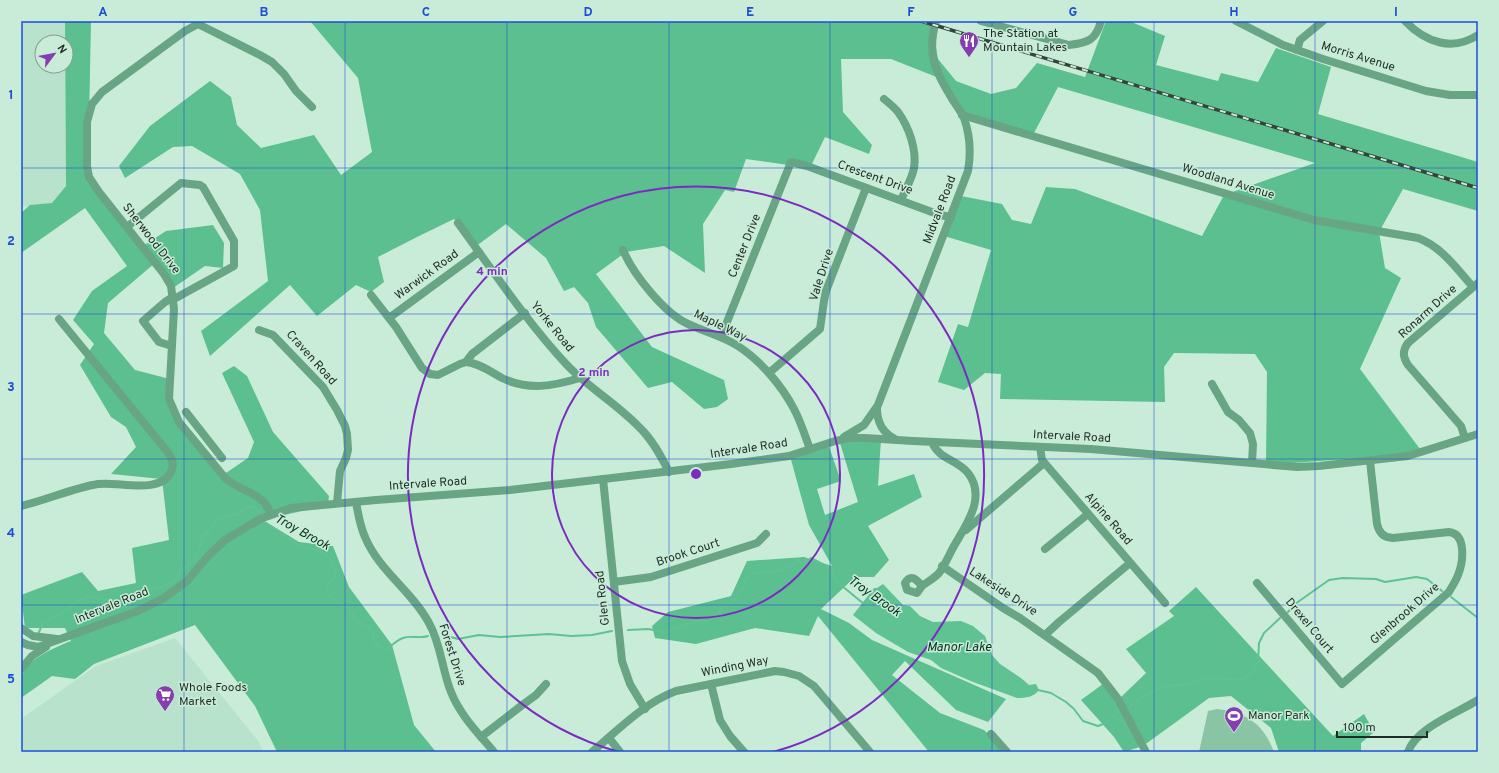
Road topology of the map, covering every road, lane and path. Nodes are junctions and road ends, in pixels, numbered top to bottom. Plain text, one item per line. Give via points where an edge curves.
1 (936, 21) edge
2 (981, 21) edge
3 (1101, 21) edge
4 (1236, 21) edge
5 (1323, 21) edge
6 (1405, 21) edge
7 (198, 22) edge
8 (1478, 35) edge
9 (1297, 50) junction
10 (1478, 95) edge
11 (884, 99) dead end
12 (312, 107) dead end
13 (962, 115) junction
14 (791, 163) joint
15 (866, 188) junction
16 (901, 200) junction
17 (951, 217) junction
18 (458, 224) dead end
19 (127, 227) junction
20 (623, 250) dead end
21 (479, 252) junction
22 (1475, 285) edge
23 (371, 295) dead end
24 (173, 298) junction
25 (524, 313) junction
26 (389, 318) junction
27 (59, 319) dead end
28 (259, 330) dead end
29 (721, 337) junction
30 (172, 346) junction
31 (466, 362) junction
32 (769, 373) junction
33 (580, 378) junction
34 (1212, 384) dead end
35 (878, 405) junction
36 (186, 412) dead end
37 (198, 428) junction
38 (1478, 434) edge
39 (190, 435) junction
40 (1465, 438) junction
41 (898, 440) junction
42 (835, 441) junction
43 (932, 442) junction
44 (1040, 447) junction
45 (810, 449) junction
46 (222, 458) dead end
47 (1370, 461) junction
48 (1044, 463) junction
49 (1252, 463) junction
50 (669, 472) junction
51 (603, 480) junction
52 (356, 502) junction
53 (337, 503) junction
54 (21, 506) edge
55 (271, 514) junction
56 (1088, 514) junction
57 (766, 534) dead end
58 (960, 534) junction
59 (1045, 549) dead end
60 (1130, 563) junction
61 (942, 566) junction
62 (614, 582) junction
63 (1257, 584) dead end
64 (922, 586) dead end
65 (1165, 603) dead end
66 (21, 628) edge
67 (1046, 635) junction
68 (66, 637) junction
69 (57, 639) junction
70 (21, 642) edge
71 (21, 668) edge
72 (546, 684) dead end
73 (711, 684) junction
74 (1342, 684) joint
75 (1478, 700) edge
76 (645, 709) junction
77 (991, 734) dead end
78 (481, 737) junction
79 (609, 738) junction
80 (494, 752) edge
81 (592, 752) edge
82 (620, 752) edge
83 (744, 752) edge
84 (870, 752) edge
85 (1007, 752) edge
86 (1146, 752) edge
87 (1408, 752) edge

1 - 13 street, Midvale Road via 932,41 936,68
2 - 3 street via 1069,45 1091,39 1098,32
4 - 9 street, Morris Avenue via 1267,38
5 - 9 street via 1300,40
6 - 8 street via 1419,34 1445,43 1461,42
7 - 12 street via 272,62
7 - 19 street, Sherwood Drive via 102,92 90,110 86,122 89,177
9 - 10 street, Morris Avenue via 1426,91 1450,95
11 - 16 street via 902,118 914,154 914,169
13 - 17 street, Midvale Road via 969,142 969,162 966,178
13 - 22 street, Woodland Avenue via 1314,220 1426,240 1440,250
14 - 15 street, Crescent Drive via 807,166
14 - 29 street, Center Drive
15 - 16 street, Crescent Drive
15 - 32 street, Vale Drive via 826,291 820,329
16 - 17 street, Crescent Drive
17 - 35 street, Midvale Road
18 - 21 street, Yorke Road
19 - 24 street, Sherwood Drive via 169,281
19 - 24 street via 181,183 203,187 234,241 234,266
20 - 29 street, Maple Way via 628,263 676,317
21 - 25 street, Yorke Road
21 - 26 street, Warwick Road
22 - 40 street, Ronarm Drive via 1408,343 1403,354 1408,365 1460,426
23 - 26 street
24 - 30 street, Sherwood Drive
24 - 30 street via 143,321 159,342
25 - 31 street via 472,354
25 - 33 street, Yorke Road
26 - 31 street via 422,368 430,374 436,375
27 - 54 street via 171,456 172,468 166,478 156,484 99,484
28 - 53 street, Craven Road via 273,335 323,387 345,426 348,450 340,471
29 - 32 street, Maple Way via 750,354
30 - 39 street, Sherwood Drive via 169,399 179,422
31 - 33 street via 523,385 544,387
32 - 45 street, Maple Way via 794,409
33 - 50 street, Yorke Road via 638,426 648,437
34 - 49 street via 1228,412 1250,433 1253,444
35 - 41 street, Midvale Road via 877,417 880,424 888,435
35 - 42 street, Midvale Road via 869,419 857,430
36 - 37 street
37 - 39 street
37 - 46 street
38 - 40 street, Intervale Road
39 - 55 street, Sherwood Drive via 226,479 259,498
40 - 47 street, Intervale Road via 1408,456
41 - 42 street, Intervale Road via 864,438
41 - 43 street, Intervale Road
42 - 45 street, Intervale Road
43 - 44 street, Intervale Road
43 - 58 street via 934,448 942,455 969,474 974,485 975,505
44 - 48 street, Alpine Road
44 - 49 street, Intervale Road
45 - 50 street, Intervale Road via 789,456
47 - 49 street, Intervale Road via 1297,467
47 - 74 street, Glenbrook Drive via 1379,532 1389,538 1453,532 1462,546 1461,566 1455,582 1443,598
48 - 56 street, Alpine Road
48 - 58 street
50 - 51 street, Intervale Road
51 - 52 street, Intervale Road
51 - 62 street, Glen Road
52 - 53 street, Intervale Road
52 - 78 street, Forest Drive via 365,538 378,560 428,620 451,693
53 - 55 street, Intervale Road via 291,508
55 - 68 street, Intervale Road via 225,540 187,581 164,598 138,611
56 - 59 street
56 - 60 street, Alpine Road
57 - 62 street, Brook Court via 757,543 651,577
58 - 61 street
60 - 65 street, Alpine Road
60 - 67 street
61 - 64 street via 938,574
61 - 67 street, Lakeside Drive
62 - 76 street, Glen Road via 622,661 630,684
63 - 74 street, Drexel Court
66 - 69 street, Intervale Road via 33,636
67 - 86 street, Lakeside Drive via 1107,682
68 - 69 street, Intervale Road
68 - 71 street via 32,656
69 - 70 street, Intervale Road via 38,647
72 - 78 street via 536,696
73 - 76 street, Winding Way via 676,691
73 - 83 street via 720,720
73 - 84 street, Winding Way via 771,671 799,676 814,686
75 - 87 street via 1423,732 1414,740
76 - 79 street, Winding Way
77 - 85 street
78 - 80 street, Forest Drive
79 - 81 street, Winding Way
79 - 82 street

